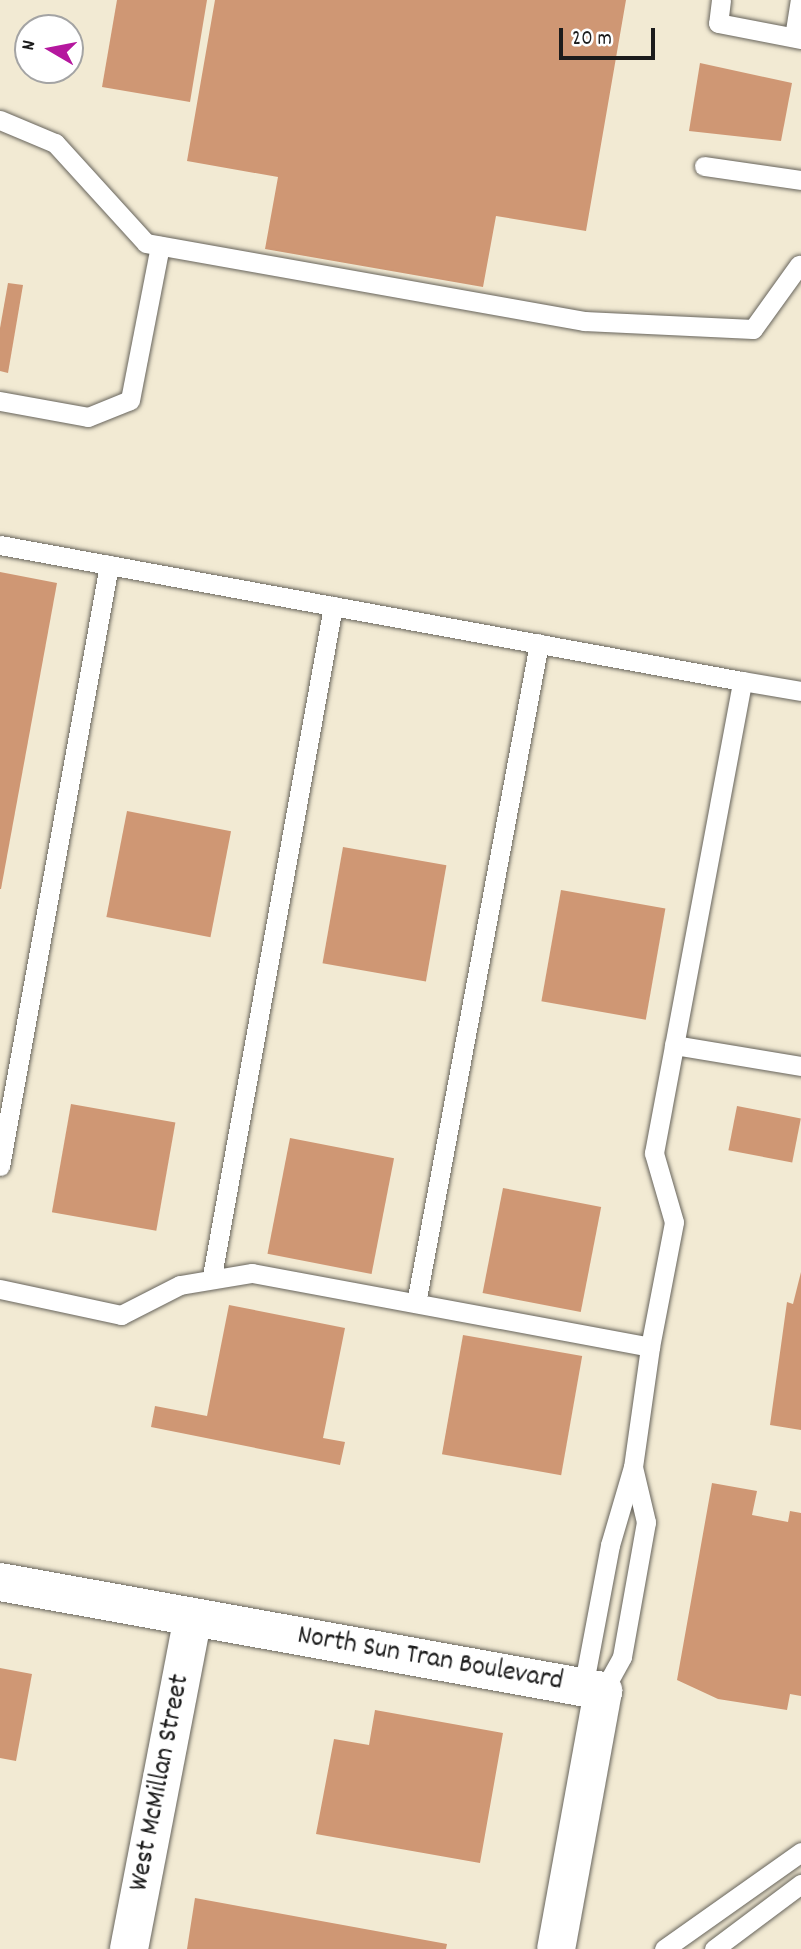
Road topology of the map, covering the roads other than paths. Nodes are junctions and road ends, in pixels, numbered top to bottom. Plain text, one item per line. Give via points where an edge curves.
1 (721, 0) edge
2 (800, 0) edge
3 (797, 38) edge
4 (0, 120) edge
5 (704, 166) dead end
6 (801, 180) edge
7 (160, 246) junction
8 (799, 265) dead end
9 (0, 401) edge
10 (0, 545) edge
11 (109, 565) junction
12 (333, 606) junction
13 (539, 643) junction
14 (742, 681) junction
15 (801, 691) edge
16 (674, 1045) junction
17 (801, 1066) edge
18 (0, 1166) edge
19 (212, 1276) junction
20 (0, 1289) edge
21 (416, 1303) junction
22 (650, 1347) junction
23 (633, 1467) junction
24 (0, 1582) edge
25 (193, 1618) junction
26 (593, 1690) junction
27 (801, 1852) edge
28 (801, 1884) edge
29 (562, 1948) edge
30 (129, 1949) edge
31 (664, 1949) edge
32 (714, 1949) edge

1 - 3 lane via 718,23
2 - 3 lane
4 - 7 lane via 55,143 146,243
5 - 6 lane
7 - 8 lane via 584,321 753,328
7 - 9 lane via 130,400 88,417
10 - 11 lane
11 - 12 lane
11 - 18 lane
12 - 13 lane
12 - 19 lane
13 - 14 lane
13 - 21 lane
14 - 15 lane
14 - 16 lane
16 - 17 lane
16 - 22 lane via 654,1153 674,1222
19 - 20 lane via 121,1315
19 - 21 lane via 252,1273
21 - 22 lane
22 - 23 lane
23 - 26 lane via 610,1545
23 - 26 lane via 646,1522 622,1657
24 - 25 street, North Sun Tran Boulevard
25 - 26 street, North Sun Tran Boulevard
25 - 30 street, West McMillan Street
26 - 29 street, North Sun Tran Boulevard
27 - 31 lane
28 - 32 lane

